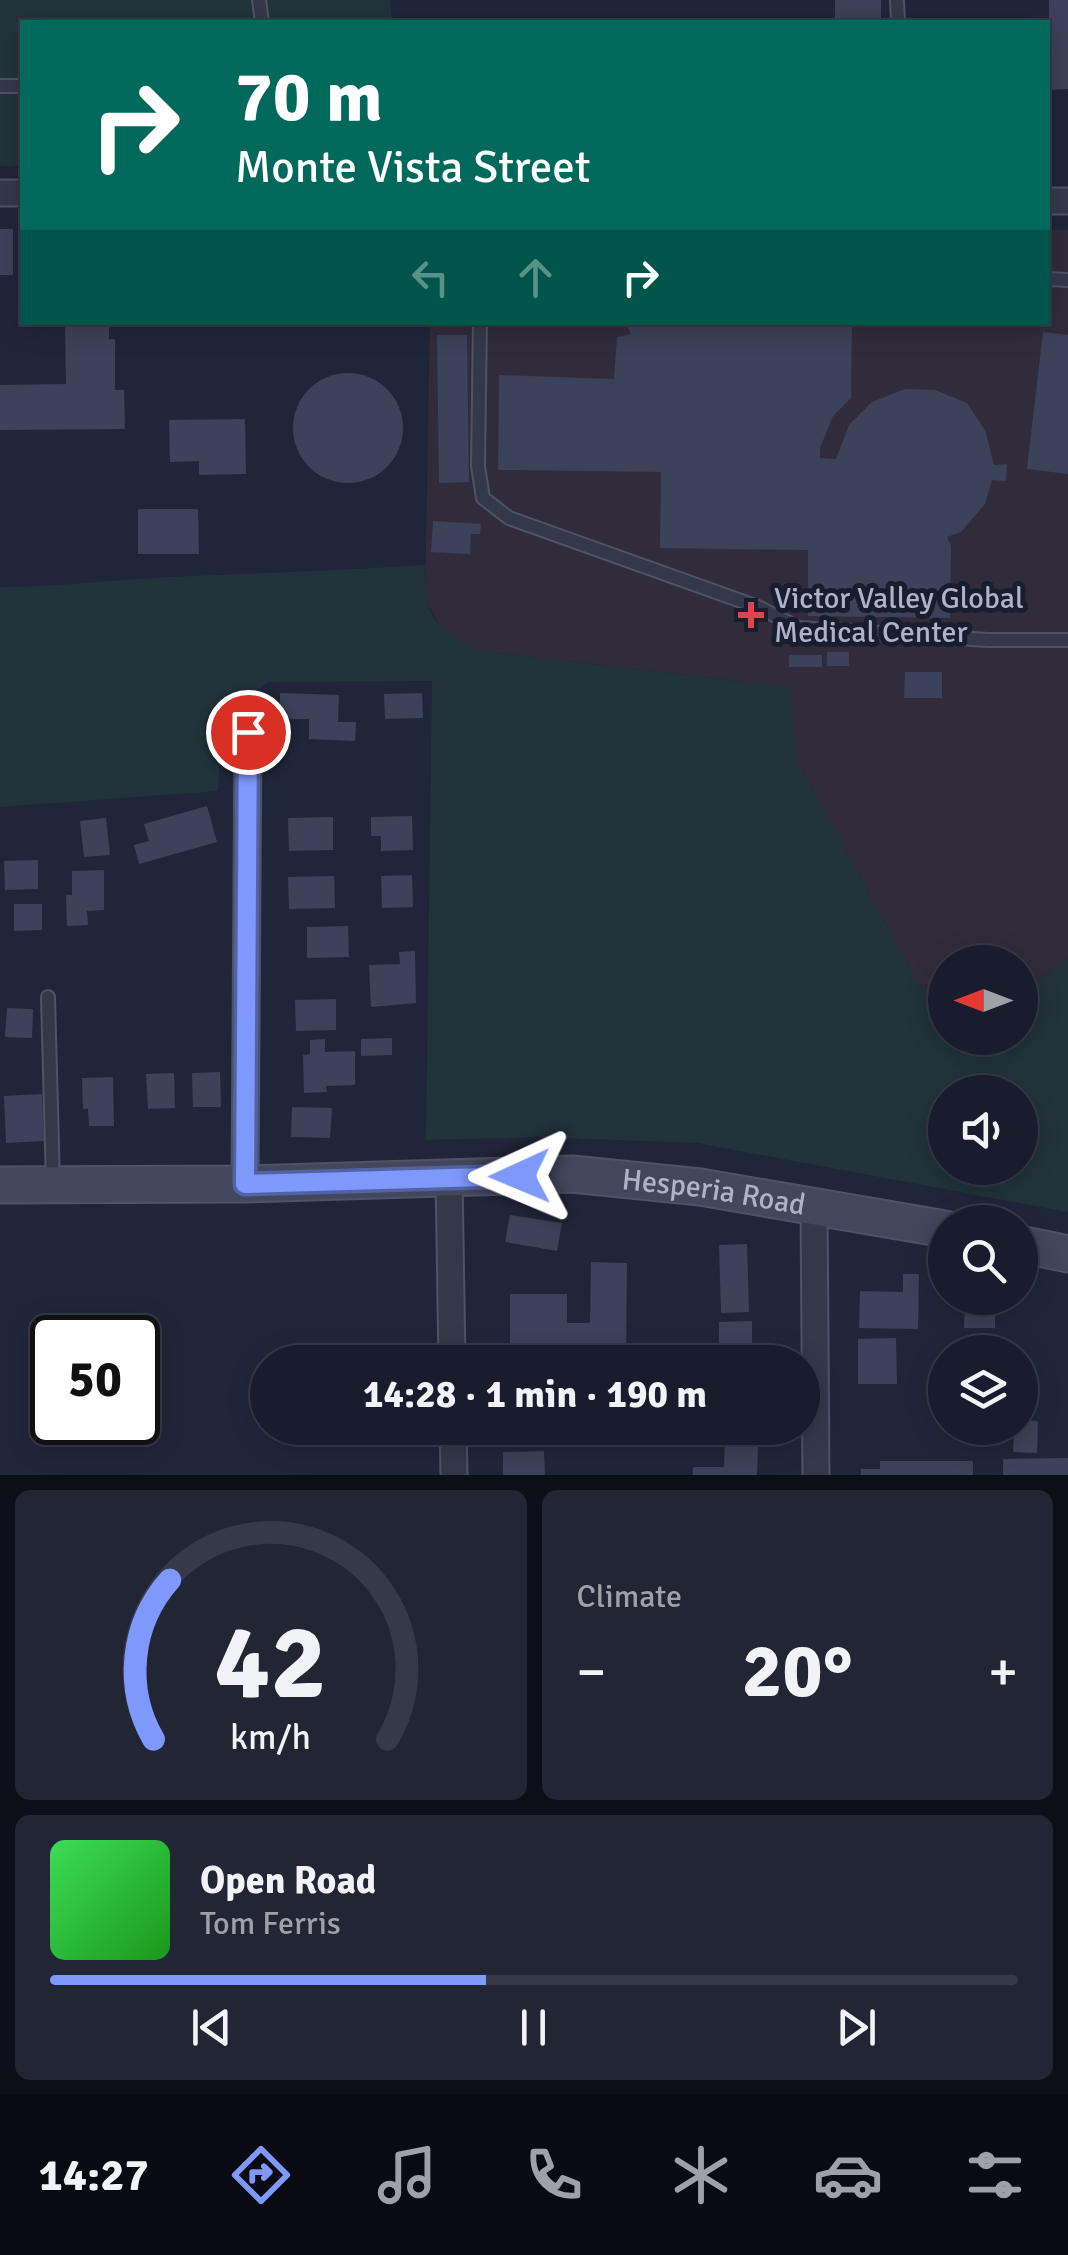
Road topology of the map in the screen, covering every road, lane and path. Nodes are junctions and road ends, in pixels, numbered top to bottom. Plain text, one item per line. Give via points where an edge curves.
1 (480, 325) edge
2 (1068, 640) edge
3 (248, 732) dead end
4 (48, 997) dead end
5 (449, 1177) junction
6 (245, 1184) junction
7 (53, 1185) junction
8 (0, 1186) edge
9 (814, 1204) junction
10 (928, 1226) edge
11 (1038, 1248) edge
12 (1068, 1254) edge
13 (452, 1345) edge
14 (453, 1445) edge
15 (454, 1475) edge
16 (816, 1475) edge

1 - 2 lane via 478,466 483,498 509,518 758,607 798,628
3 - 6 street
4 - 7 lane
5 - 6 main road, Hesperia Road
5 - 9 main road, Hesperia Road via 572,1174
5 - 13 street
6 - 7 main road, Hesperia Road
7 - 8 main road, Hesperia Road
9 - 10 main road, Hesperia Road
9 - 16 street
11 - 12 main road
14 - 15 street

